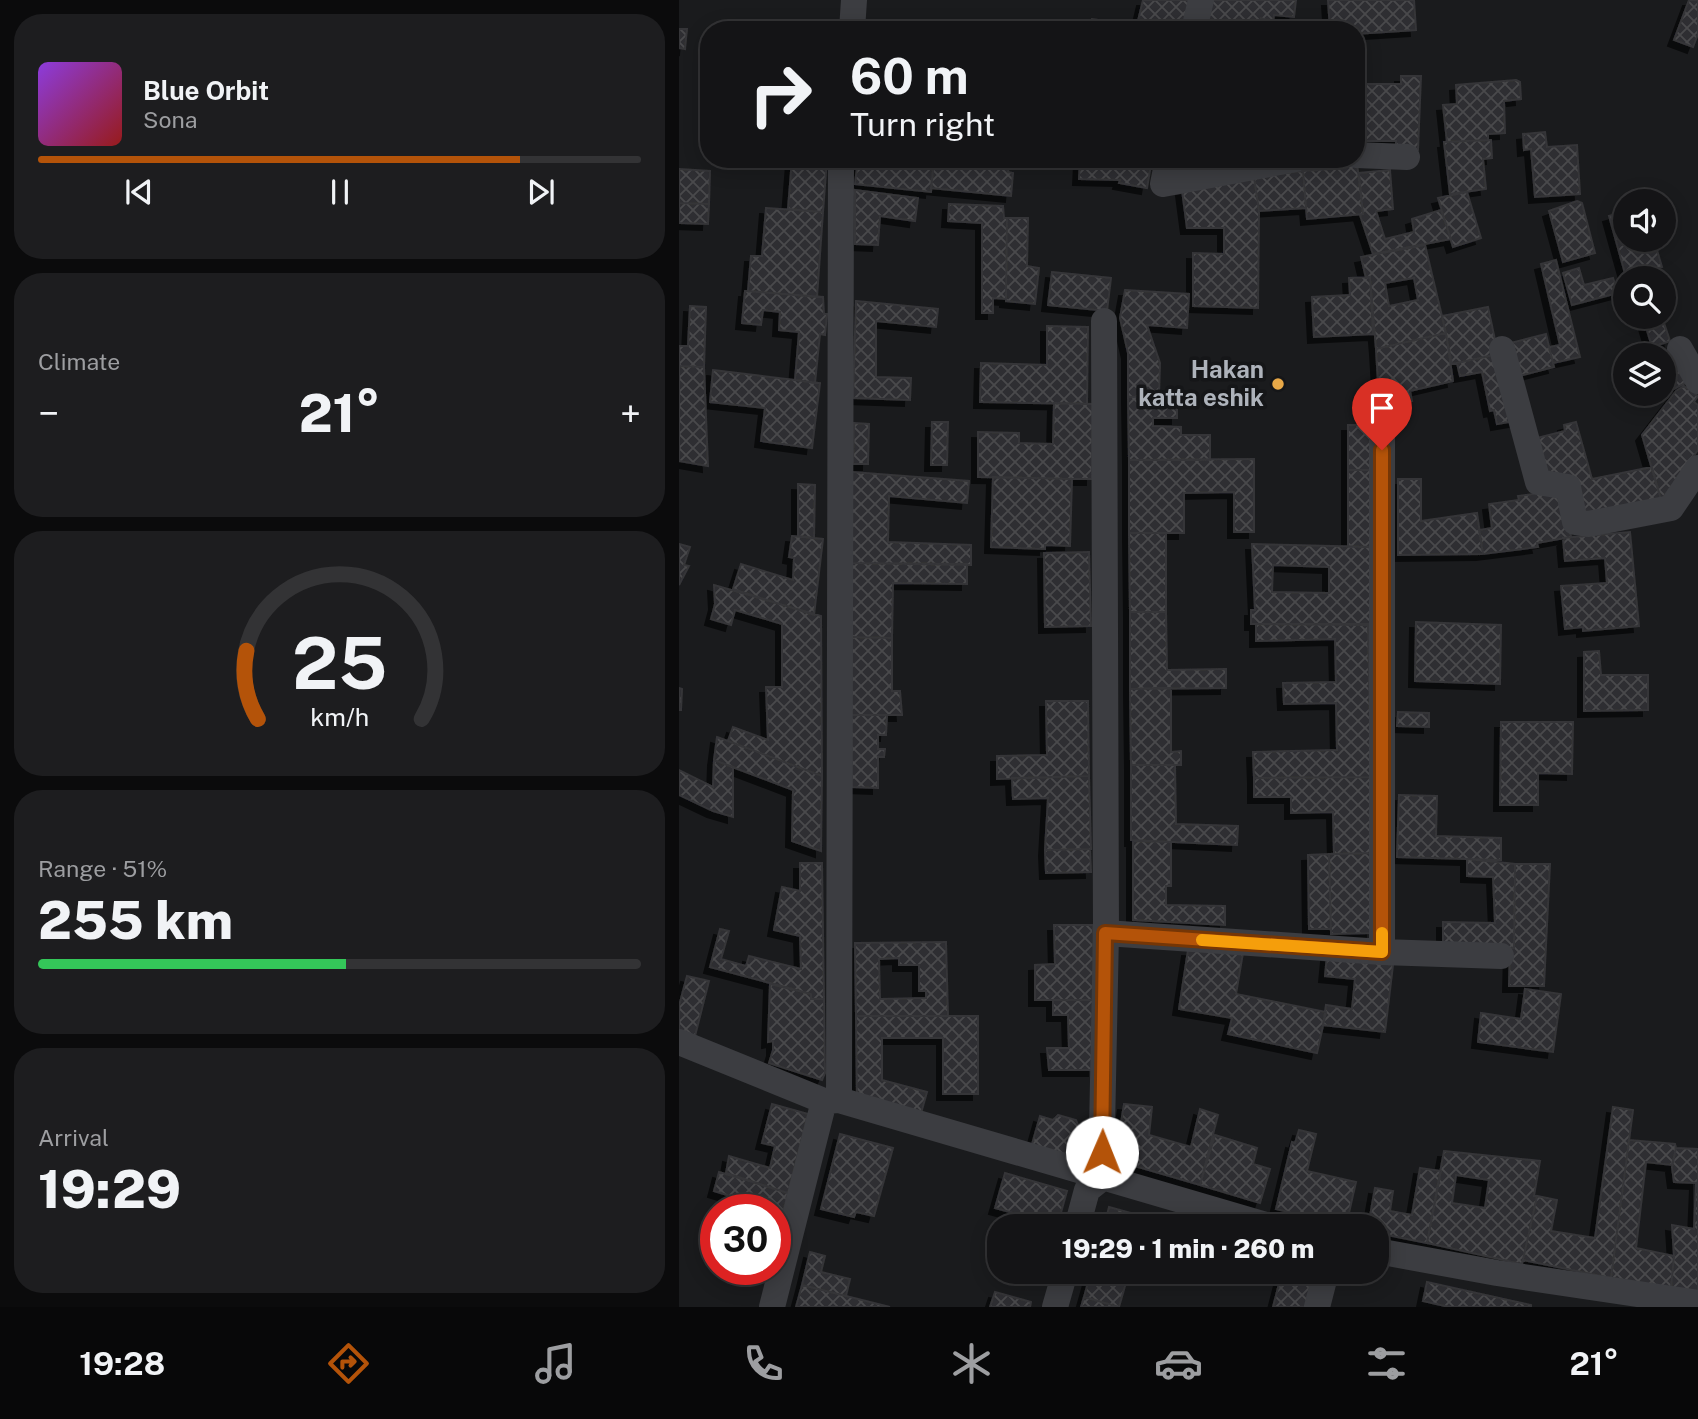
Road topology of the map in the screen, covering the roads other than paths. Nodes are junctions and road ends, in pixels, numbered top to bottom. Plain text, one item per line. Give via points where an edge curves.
1 (854, 0) edge
2 (1201, 0) edge
3 (853, 21) edge
4 (1196, 21) edge
5 (1365, 155) edge
6 (1407, 157) dead end
7 (841, 168) edge
8 (1166, 168) edge
9 (1248, 168) edge
10 (1104, 321) dead end
11 (1501, 349) dead end
12 (1680, 349) dead end
13 (1698, 381) edge
14 (1383, 422) dead end
15 (1698, 468) edge
16 (1105, 933) junction
17 (1382, 952) junction
18 (1501, 957) dead end
19 (679, 1042) edge
20 (831, 1100) junction
21 (1101, 1179) junction
22 (1081, 1214) edge
23 (1226, 1214) edge
24 (1389, 1253) edge
25 (1062, 1284) edge
26 (1323, 1284) edge
27 (1698, 1303) edge
28 (772, 1307) edge
29 (1055, 1307) edge
30 (1317, 1307) edge

1 - 3 street
2 - 4 street
5 - 6 street
7 - 20 street
8 - 9 street via 1163,184
10 - 16 street
11 - 15 street via 1538,482 1569,487 1575,522 1588,524 1671,508
12 - 13 street
14 - 17 street
16 - 17 street
16 - 21 street
17 - 18 street
19 - 20 street
20 - 21 street
20 - 28 street
21 - 22 street via 1087,1190
21 - 23 street
24 - 27 street
25 - 29 street
26 - 30 street

